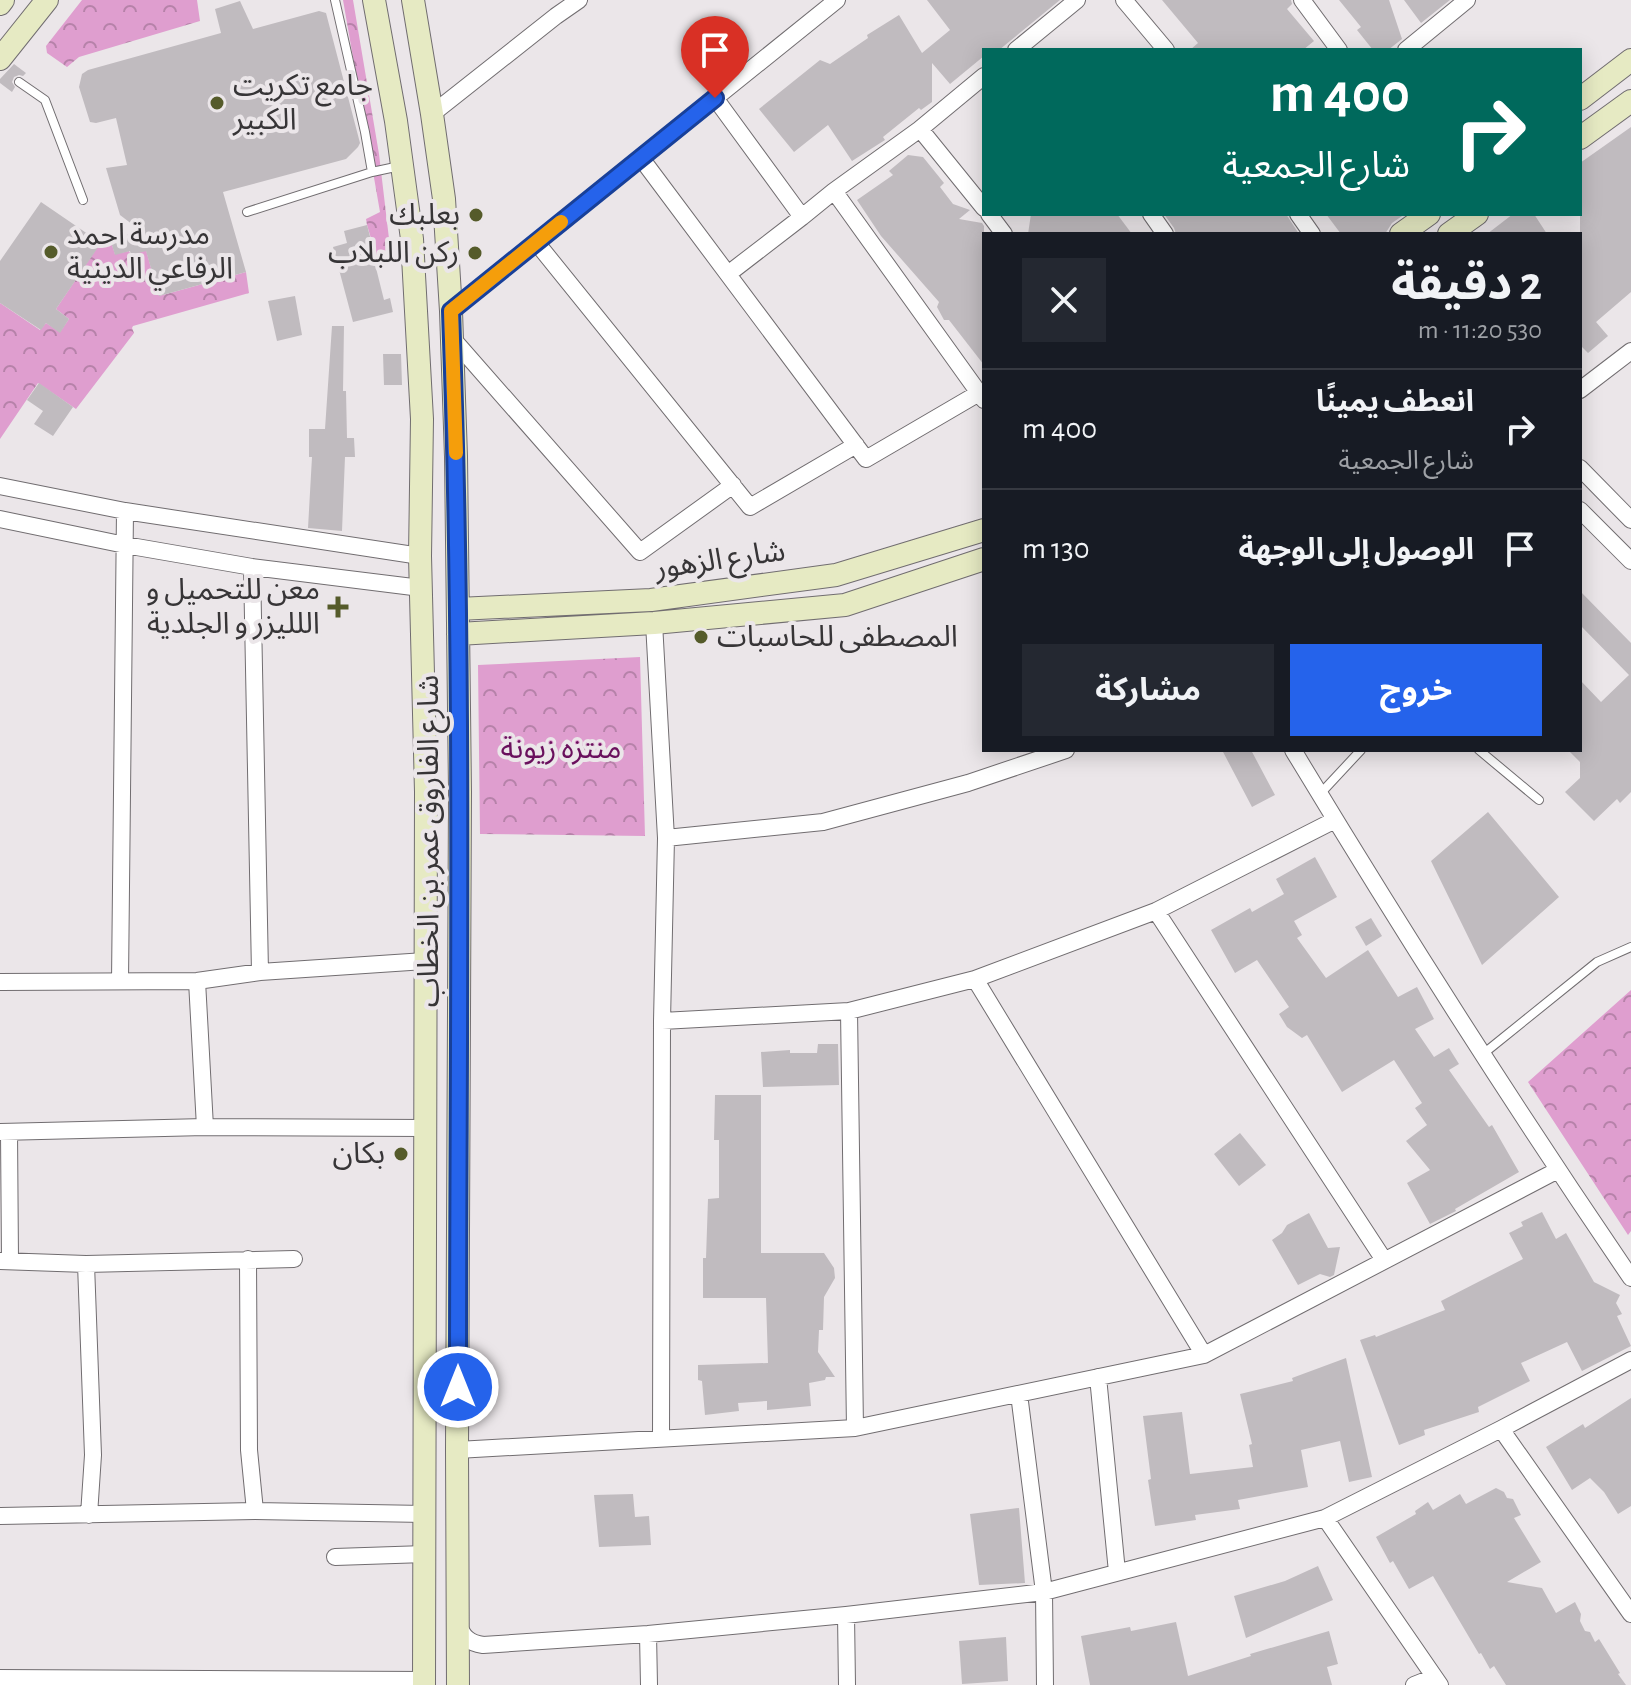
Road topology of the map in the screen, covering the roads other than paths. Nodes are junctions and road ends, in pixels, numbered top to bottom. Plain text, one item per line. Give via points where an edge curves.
1 (47, 0) edge
2 (335, 0) edge
3 (374, 0) edge
4 (413, 0) edge
5 (579, 0) edge
6 (837, 0) edge
7 (1077, 0) edge
8 (1124, 0) edge
9 (1302, 0) edge
10 (1467, 0) edge
11 (1018, 48) edge
12 (1164, 48) edge
13 (1338, 48) edge
14 (1408, 48) edge
15 (0, 59) edge
16 (1631, 60) edge
17 (982, 78) edge
18 (19, 82) dead end
19 (1582, 97) edge
20 (715, 98) junction
21 (1631, 101) edge
22 (432, 114) junction
23 (920, 129) junction
24 (1582, 137) edge
25 (641, 158) junction
26 (402, 165) junction
27 (372, 172) junction
28 (834, 191) junction
29 (83, 200) dead end
30 (982, 205) edge
31 (247, 212) dead end
32 (1426, 216) edge
33 (1474, 216) edge
34 (802, 217) junction
35 (1404, 232) edge
36 (1452, 232) edge
37 (536, 242) junction
38 (728, 274) junction
39 (451, 311) junction
40 (452, 338) junction
41 (1631, 351) edge
42 (1582, 388) edge
43 (982, 396) edge
44 (856, 445) junction
45 (1582, 470) edge
46 (733, 485) junction
47 (0, 486) edge
48 (125, 511) junction
49 (1582, 512) edge
50 (0, 519) edge
51 (1631, 520) edge
52 (982, 531) edge
53 (125, 545) junction
54 (420, 556) junction
55 (982, 560) edge
56 (1631, 561) edge
57 (252, 567) junction
58 (836, 575) junction
59 (421, 588) junction
60 (845, 605) junction
61 (458, 609) junction
62 (654, 623) junction
63 (458, 634) junction
64 (1060, 752) edge
65 (1294, 752) edge
66 (1359, 752) edge
67 (1481, 752) edge
68 (1320, 794) junction
69 (1539, 800) dead end
70 (1335, 820) junction
71 (666, 838) junction
72 (1156, 911) junction
73 (1631, 947) edge
74 (425, 961) junction
75 (260, 972) junction
76 (975, 979) junction
77 (120, 981) junction
78 (197, 981) junction
79 (0, 982) edge
80 (849, 1011) junction
81 (662, 1021) junction
82 (1483, 1054) junction
83 (205, 1127) junction
84 (426, 1128) junction
85 (5, 1132) edge
86 (1558, 1170) junction
87 (248, 1259) junction
88 (294, 1259) dead end
89 (5, 1260) edge
90 (1384, 1260) junction
91 (86, 1264) junction
92 (1631, 1278) edge
93 (1204, 1355) junction
94 (1631, 1360) edge
95 (1098, 1377) junction
96 (1019, 1394) junction
97 (855, 1428) junction
98 (1501, 1429) junction
99 (661, 1439) junction
100 (457, 1450) junction
101 (255, 1511) junction
102 (425, 1514) junction
103 (89, 1515) junction
104 (0, 1516) edge
105 (1325, 1518) junction
106 (425, 1554) junction
107 (335, 1557) dead end
108 (1117, 1572) junction
109 (1044, 1592) junction
110 (1631, 1614) edge
111 (846, 1615) junction
112 (425, 1621) junction
113 (458, 1624) junction
114 (648, 1634) junction
115 (0, 1678) edge
116 (1437, 1681) edge
117 (424, 1683) edge
118 (458, 1685) edge
119 (649, 1685) edge
120 (847, 1685) edge
121 (1045, 1685) edge
122 (1414, 1685) edge

1 - 15 main road
2 - 27 lane
3 - 26 main road
4 - 22 main road, شارع الفاروق عمر بن الخطاب
5 - 22 street
6 - 20 street
7 - 11 street
8 - 12 street
9 - 13 street
10 - 14 street
16 - 19 main road
17 - 23 street
18 - 29 lane via 45,100
20 - 25 street
20 - 34 street
21 - 24 main road
22 - 39 main road, شارع الفاروق عمر بن الخطاب
23 - 28 street
23 - 30 street
25 - 37 street
25 - 38 street
26 - 27 lane
26 - 54 main road via 422,404
27 - 31 lane
28 - 34 street
28 - 43 street
32 - 35 main road
33 - 36 main road
34 - 38 street
37 - 39 street
37 - 46 street
38 - 44 street
39 - 40 main road, شارع الفاروق عمر بن الخطاب
40 - 46 street via 640,552
40 - 61 main road, شارع الفاروق عمر بن الخطاب
41 - 42 street
43 - 44 street via 866,459
44 - 46 street via 750,507
45 - 51 street
47 - 48 street
48 - 53 street
48 - 54 street
49 - 56 street
50 - 53 street
52 - 58 main road, شارع الزهور
53 - 57 street
53 - 77 street
54 - 59 main road
55 - 60 main road, شارع الزهور
57 - 59 street
57 - 75 street
58 - 60 main road
58 - 61 main road, شارع الزهور via 651,600
59 - 74 main road
60 - 62 main road, شارع الزهور
61 - 63 main road, شارع الفاروق عمر بن الخطاب
62 - 63 main road, شارع الزهور
62 - 71 street
63 - 100 main road, شارع الفاروق عمر بن الخطاب
64 - 71 street via 823,822
65 - 68 street
66 - 68 lane
67 - 69 lane
68 - 70 street
70 - 72 street
70 - 82 street
71 - 81 street
72 - 76 street
72 - 90 street
73 - 82 lane via 1597,962
74 - 75 street
74 - 84 main road
75 - 78 street
76 - 80 street
76 - 93 street
77 - 78 street
77 - 79 street
78 - 83 street
80 - 81 street
80 - 97 street
81 - 99 street
82 - 86 street
83 - 84 street
83 - 85 street
84 - 102 main road
85 - 89 street
86 - 90 street
86 - 92 street
87 - 88 street
87 - 91 street
87 - 101 street via 249,1450
89 - 91 street
90 - 93 street
91 - 103 street via 93,1455
93 - 95 street
94 - 98 street
95 - 96 street
95 - 108 street
96 - 97 street
96 - 109 street
97 - 99 street
98 - 105 street
98 - 110 street
99 - 100 street
100 - 113 main road, شارع الفاروق عمر بن الخطاب
101 - 102 street
101 - 103 street
102 - 106 main road
103 - 104 street
105 - 108 street
105 - 116 street
106 - 107 street
106 - 112 main road
108 - 109 street
109 - 111 street
109 - 121 street
111 - 114 street
111 - 120 street
112 - 113 main road
112 - 117 main road
113 - 114 street via 467,1639 483,1645
113 - 118 main road, شارع الفاروق عمر بن الخطاب
114 - 119 street
115 - 117 street
116 - 122 street

